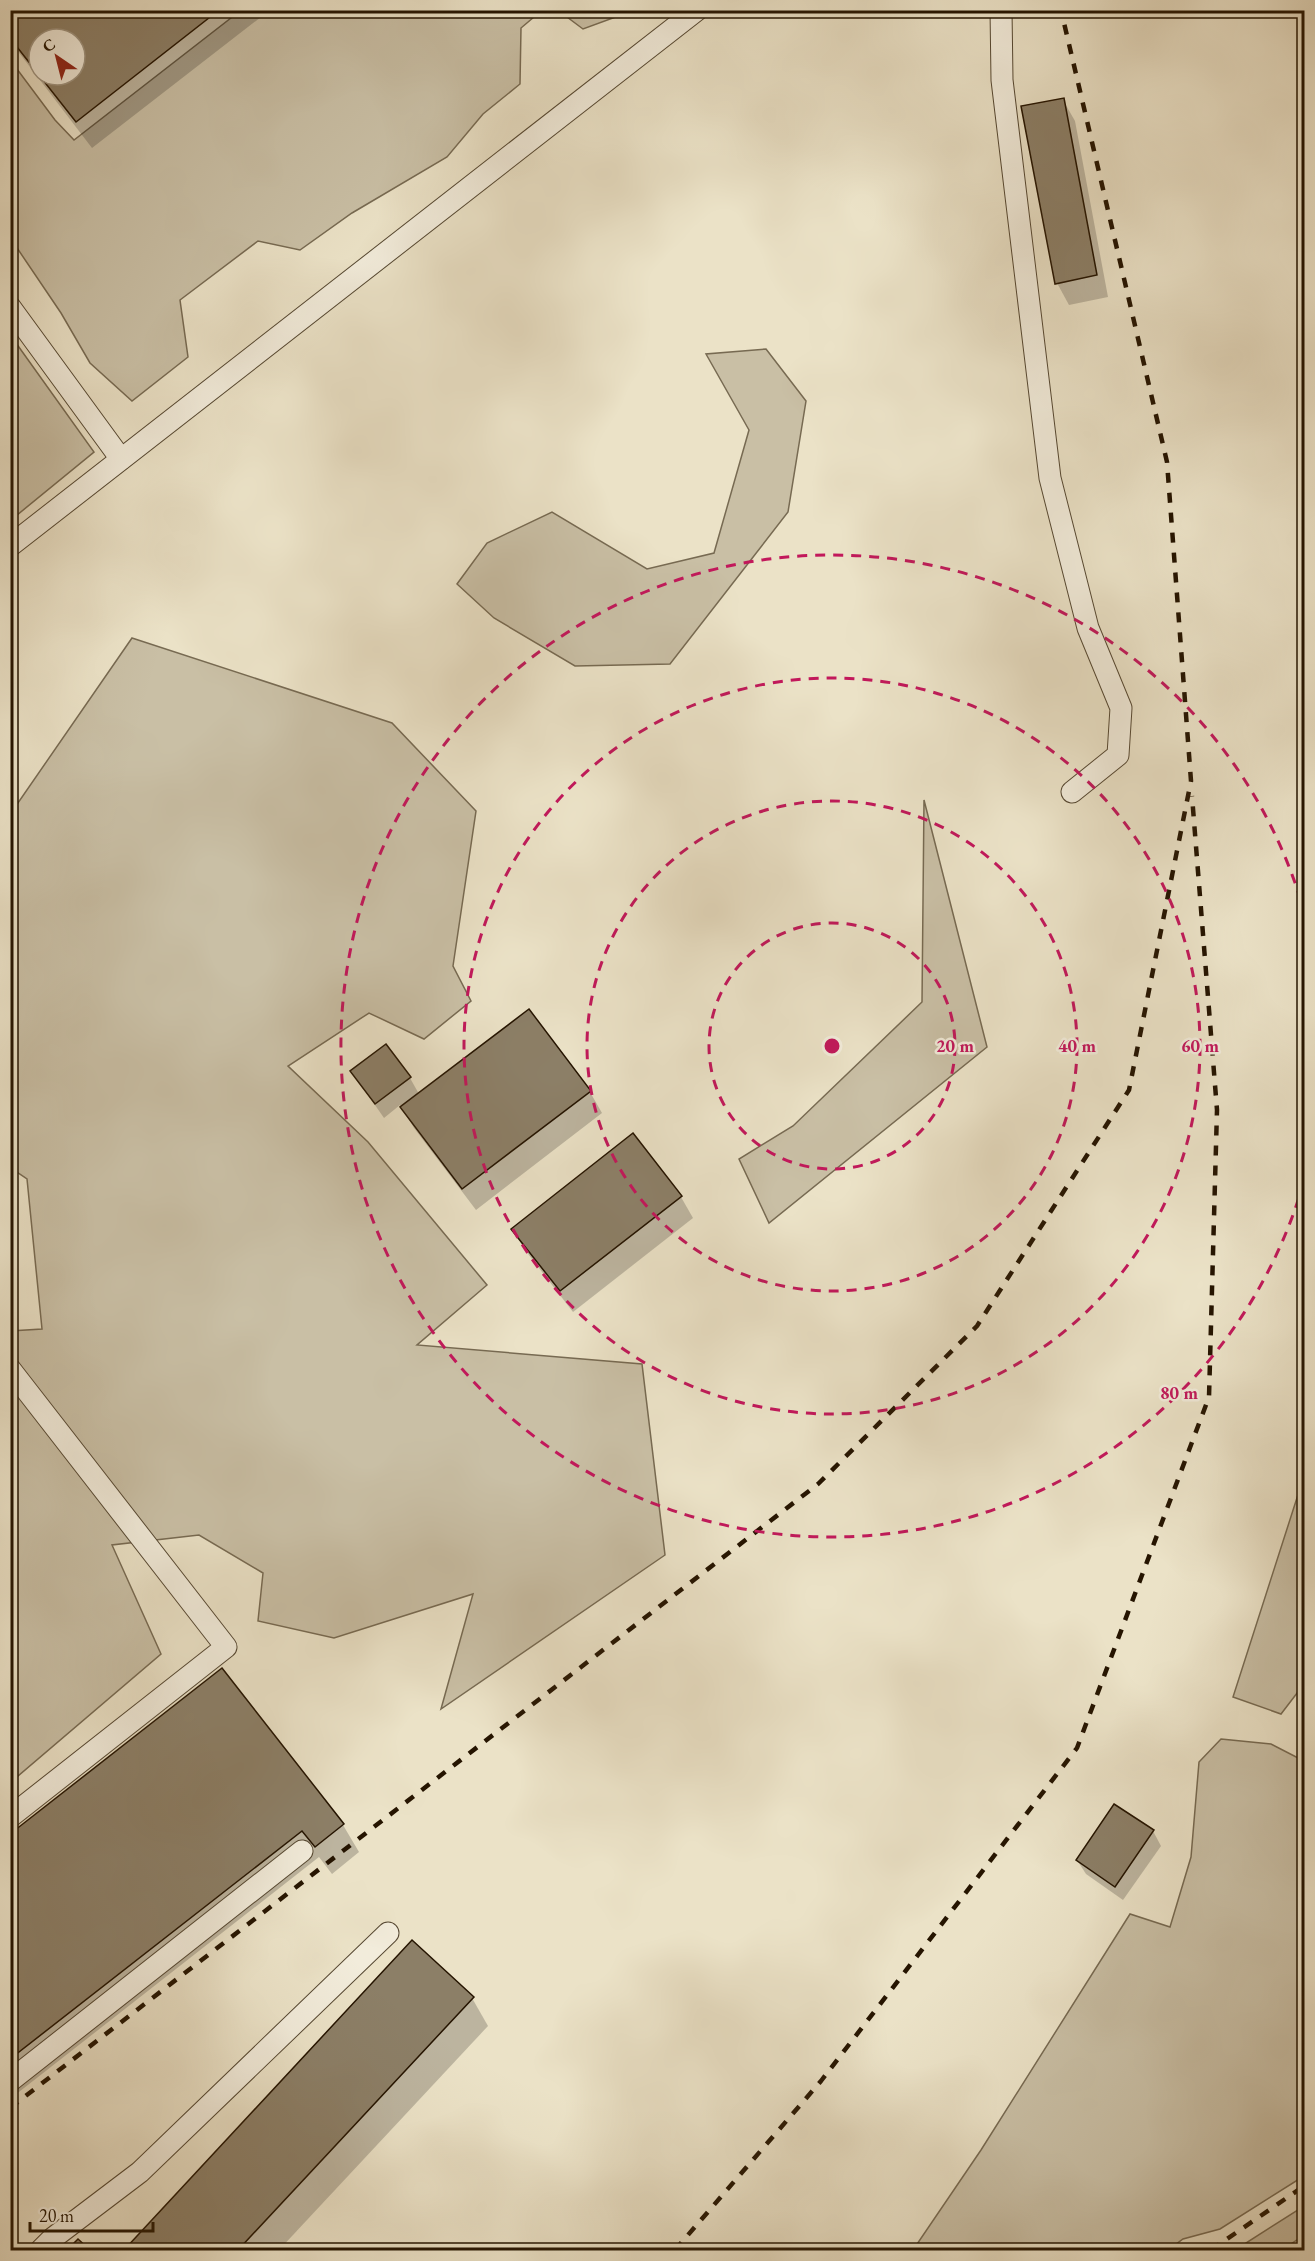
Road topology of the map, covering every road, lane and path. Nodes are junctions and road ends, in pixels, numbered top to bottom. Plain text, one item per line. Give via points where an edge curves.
1 (697, 10) edge
2 (1001, 10) edge
3 (10, 307) edge
4 (121, 459) junction
5 (10, 546) edge
6 (1072, 792) dead end
7 (10, 1369) edge
8 (10, 1817) edge
9 (302, 1851) dead end
10 (388, 1933) dead end
11 (10, 2081) edge
12 (41, 2250) edge

1 - 4 lane
2 - 6 lane via 1002,80 1050,478 1088,628 1121,708 1119,755
3 - 4 lane
4 - 5 lane
7 - 8 lane via 226,1647
9 - 11 lane
10 - 12 lane via 140,2172

